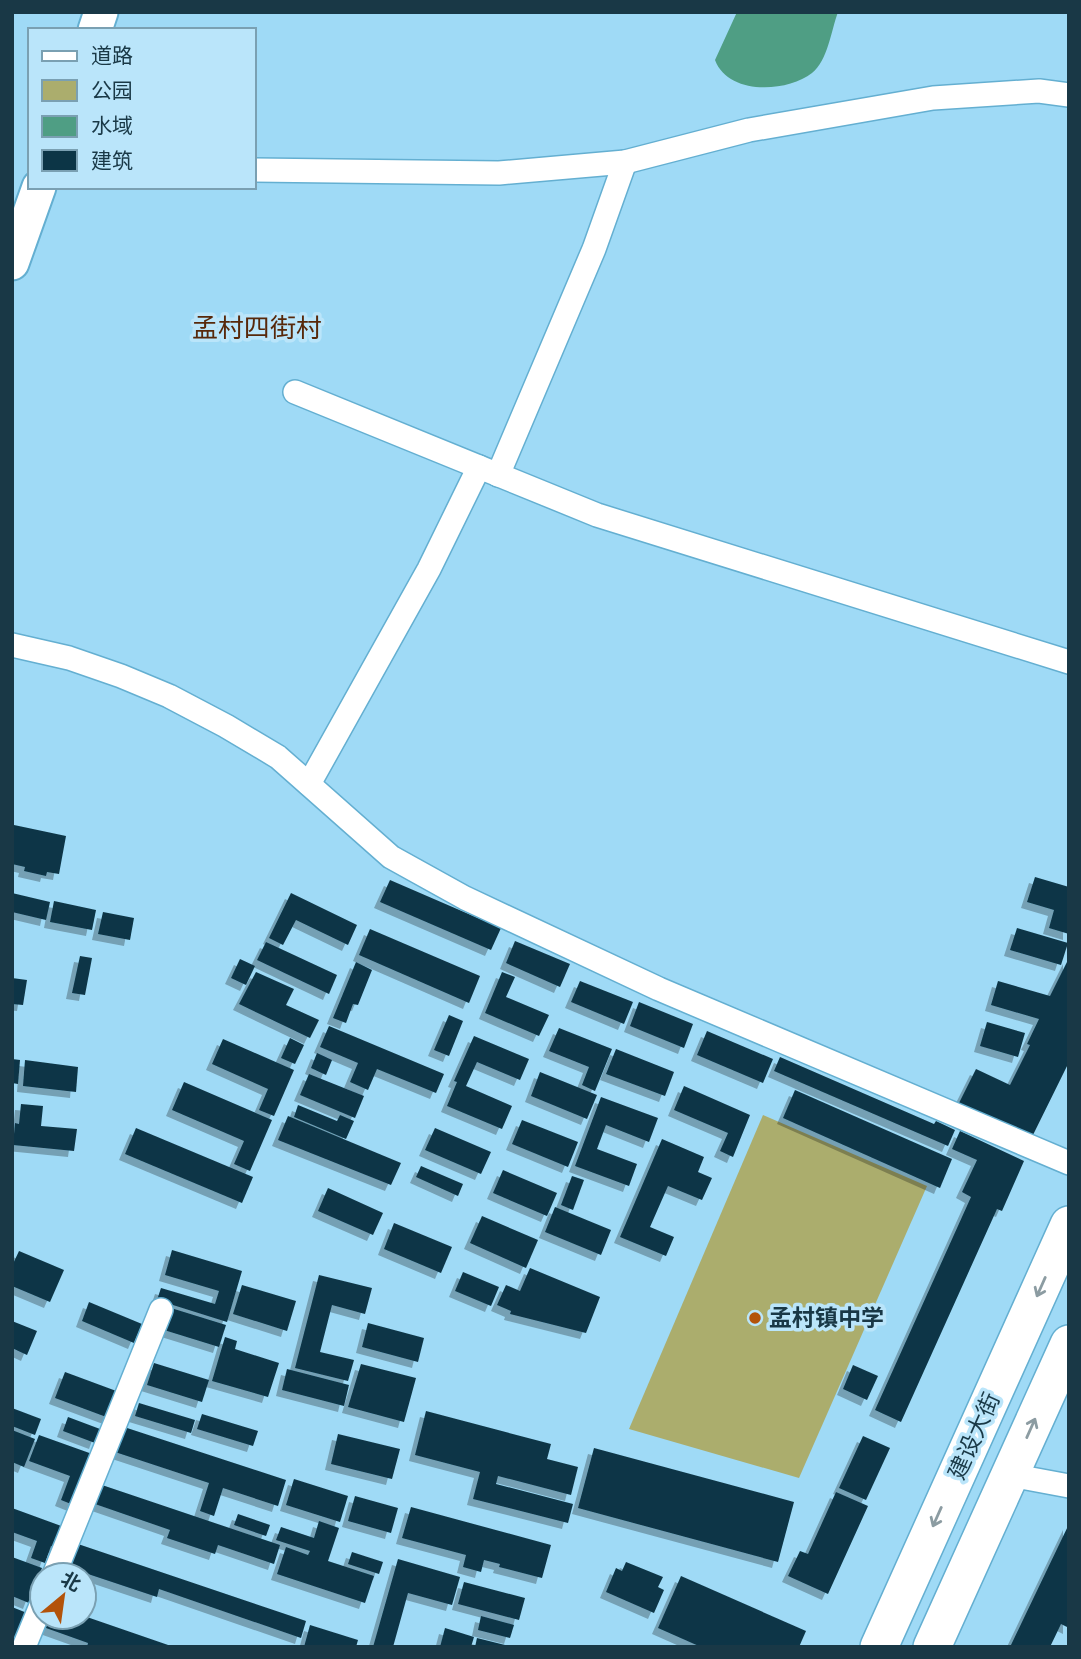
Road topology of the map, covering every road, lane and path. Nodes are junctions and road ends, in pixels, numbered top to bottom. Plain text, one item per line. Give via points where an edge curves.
1 (1069, 95) edge
2 (625, 162) junction
3 (256, 170) edge
4 (38, 189) edge
5 (12, 263) edge
6 (295, 392) dead end
7 (489, 471) junction
8 (12, 645) edge
9 (1069, 662) edge
10 (309, 784) junction
11 (1069, 1163) edge
12 (1069, 1225) edge
13 (161, 1310) dead end
14 (1069, 1344) edge
15 (1010, 1475) junction
16 (1069, 1486) edge
17 (60, 1561) edge
18 (879, 1647) edge
19 (932, 1647) edge

1 - 2 street via 1039,92 933,98 749,130
2 - 3 street via 499,173
2 - 7 street via 594,249
4 - 5 main road
6 - 7 street
7 - 9 street via 597,515
7 - 10 street
8 - 10 street via 69,659 169,696 278,757
10 - 11 street via 391,857 466,898 659,989
12 -> 18 main road, 建设大街
13 - 17 street
15 -> 14 main road
15 - 16 street
15 - 19 main road

